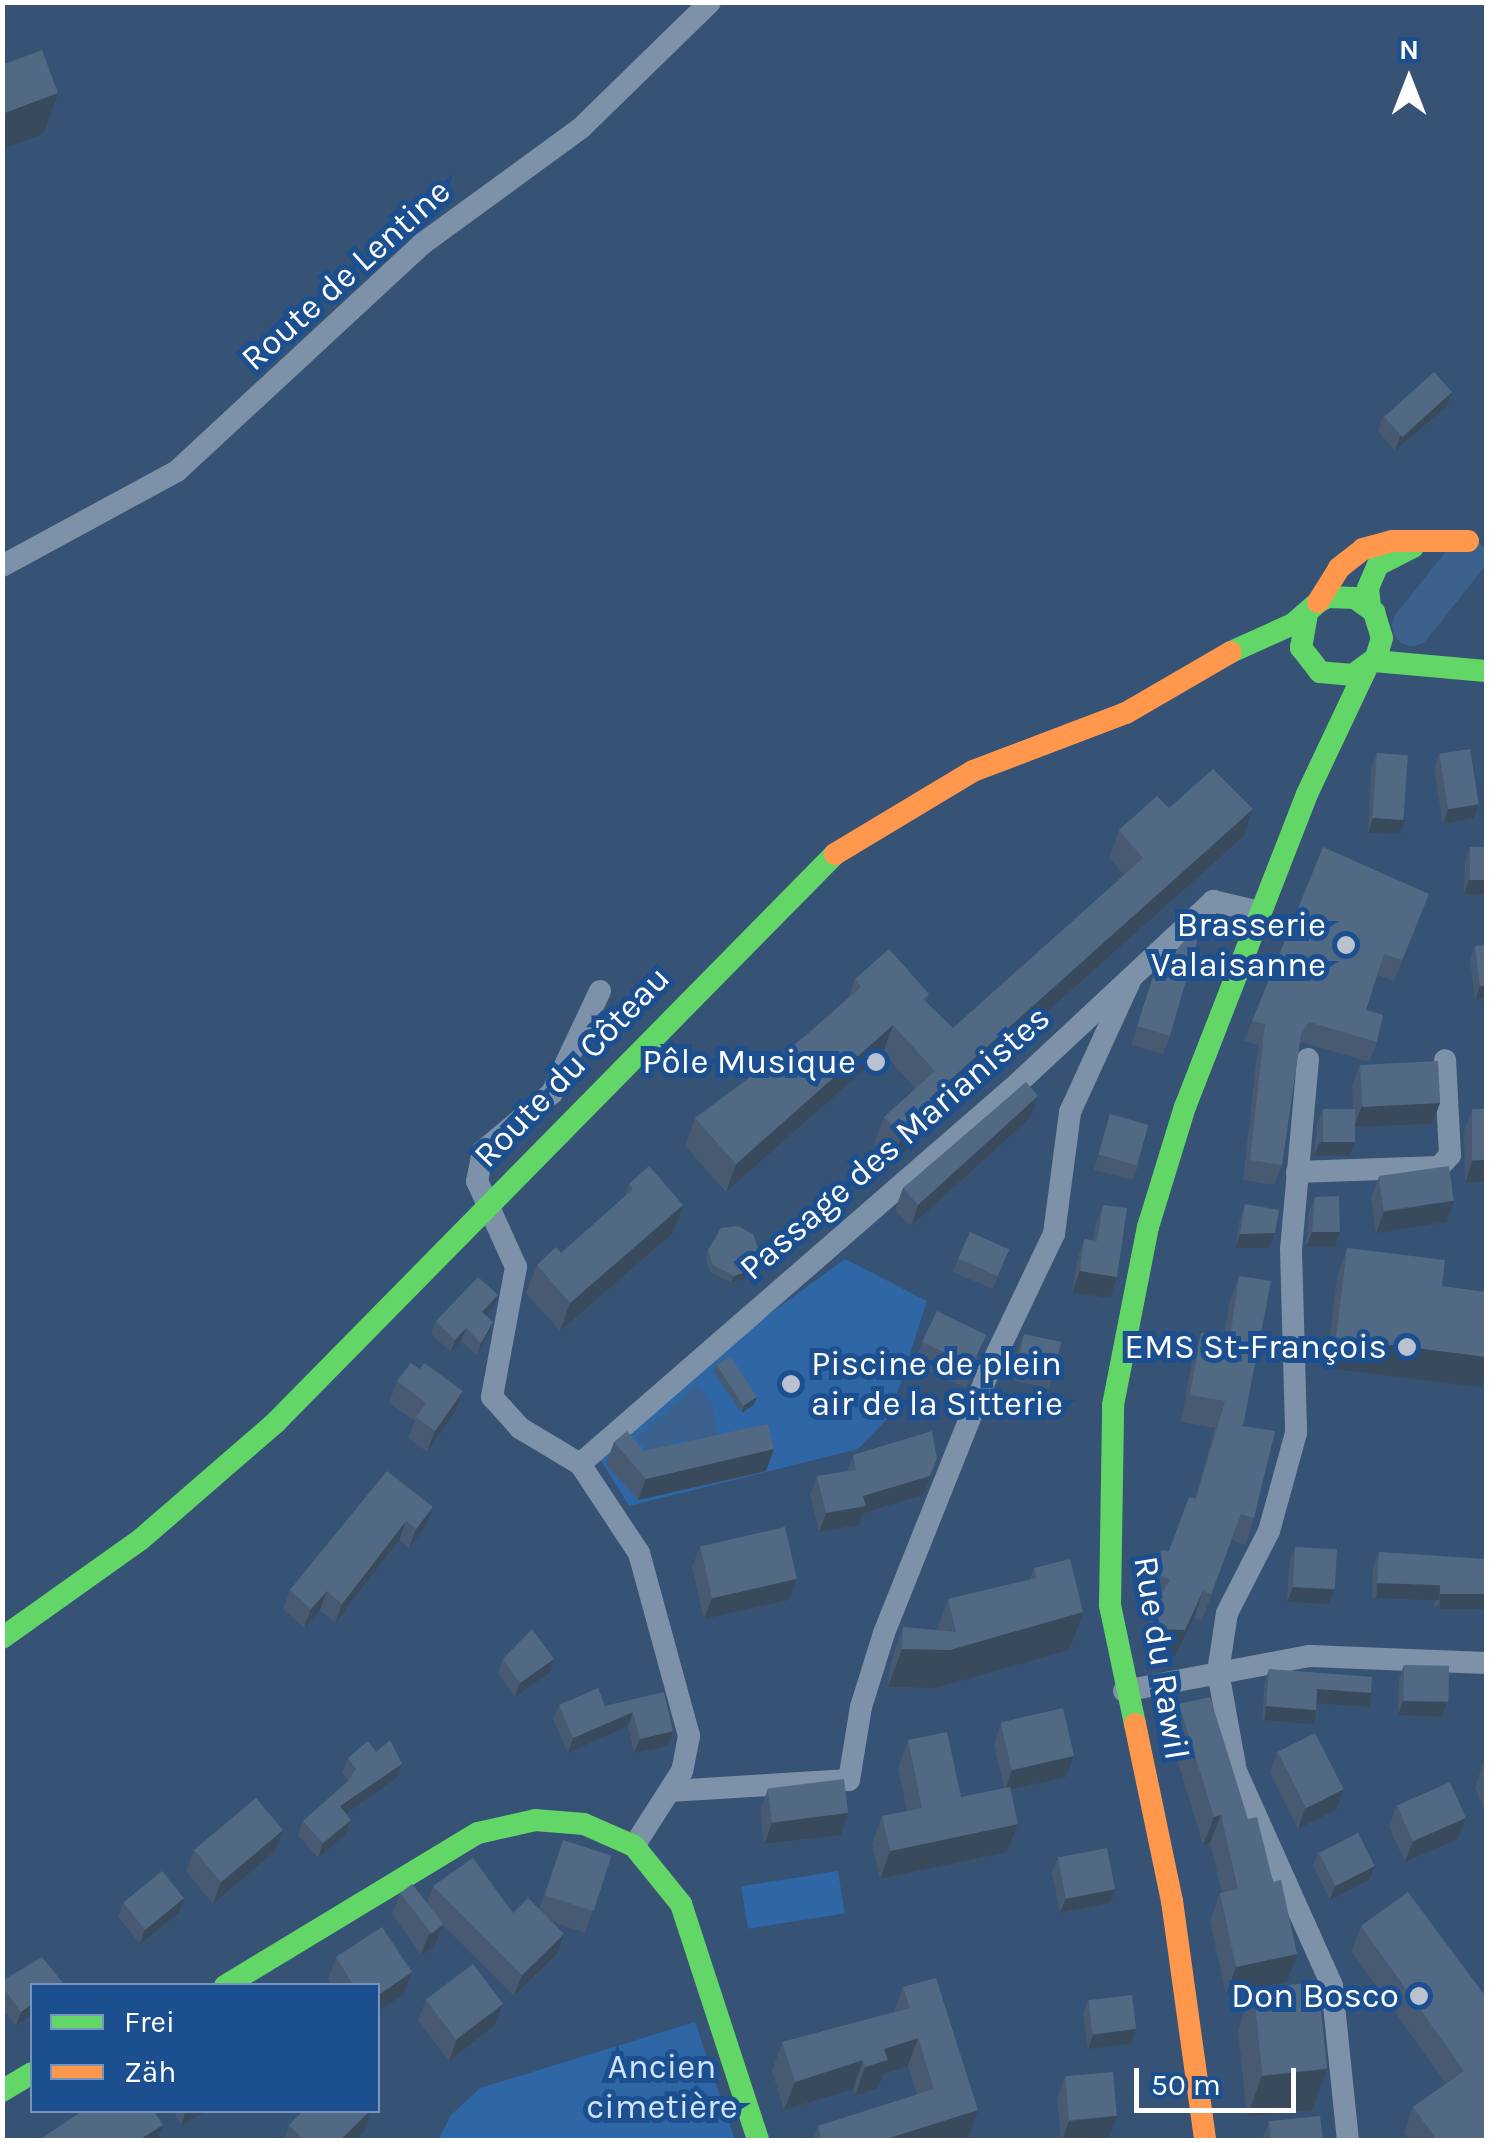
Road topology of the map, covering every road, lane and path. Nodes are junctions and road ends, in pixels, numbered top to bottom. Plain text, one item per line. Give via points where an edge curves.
1 (710, 2) edge
2 (1477, 540) edge
3 (2, 566) edge
4 (1312, 608) junction
5 (1375, 614) junction
6 (1256, 644) junction
7 (1309, 662) junction
8 (1370, 665) junction
9 (1482, 670) edge
10 (1307, 794) junction
11 (1260, 912) junction
12 (1130, 981) junction
13 (600, 991) dead end
14 (1308, 1059) dead end
15 (1445, 1060) dead end
16 (1297, 1172) junction
17 (580, 1464) junction
18 (2, 1638) edge
19 (1486, 1663) edge
20 (1218, 1672) junction
21 (1124, 1691) junction
22 (670, 1792) junction
23 (634, 1846) junction
24 (229, 1983) edge
25 (30, 2074) edge
26 (2, 2091) edge
27 (1347, 2138) edge
28 (758, 2140) edge
29 (1206, 2140) edge

1 - 3 street, Route de Lentine via 582,128 422,244 177,471
2 - 4 street via 1392,541 1362,549 1339,568
2 - 5 street via 1408,548 1386,558 1370,579
4 - 5 street via 1344,595
4 - 6 street, Route du Côteau
4 - 7 street via 1300,636
5 - 8 street via 1382,642
5 - 9 street
6 - 7 street
6 - 18 street, Route du Côteau via 1214,659 1126,713 957,778 864,831 788,894 222,1472
7 - 8 street via 1338,677
7 - 10 street, Rue du Rawil via 1325,718
8 - 9 street
8 - 10 street, Rue du Rawil
10 - 11 street, Rue du Rawil
11 - 12 street, Passage des Marianistes via 1213,901
11 - 21 street, Rue du Rawil via 1164,1169 1120,1352 1107,1534
12 - 17 street, Passage des Marianistes
12 - 22 street via 1070,1112 1054,1234 989,1370 884,1633 861,1707 849,1780
13 - 17 street via 552,1093 477,1162 483,1198 516,1266 492,1398 520,1428
14 - 16 street
15 - 16 street via 1450,1155 1438,1167
16 - 20 street via 1290,1249 1296,1433 1269,1531 1227,1613
17 - 22 street via 653,1586 689,1736
19 - 20 street via 1310,1656
20 - 21 street
20 - 27 street via 1236,1771 1332,1986
21 - 29 street, Rue du Rawil via 1172,1901
22 - 23 street
23 - 24 street via 560,1820 478,1832
23 - 28 street via 681,1904
25 - 26 street

